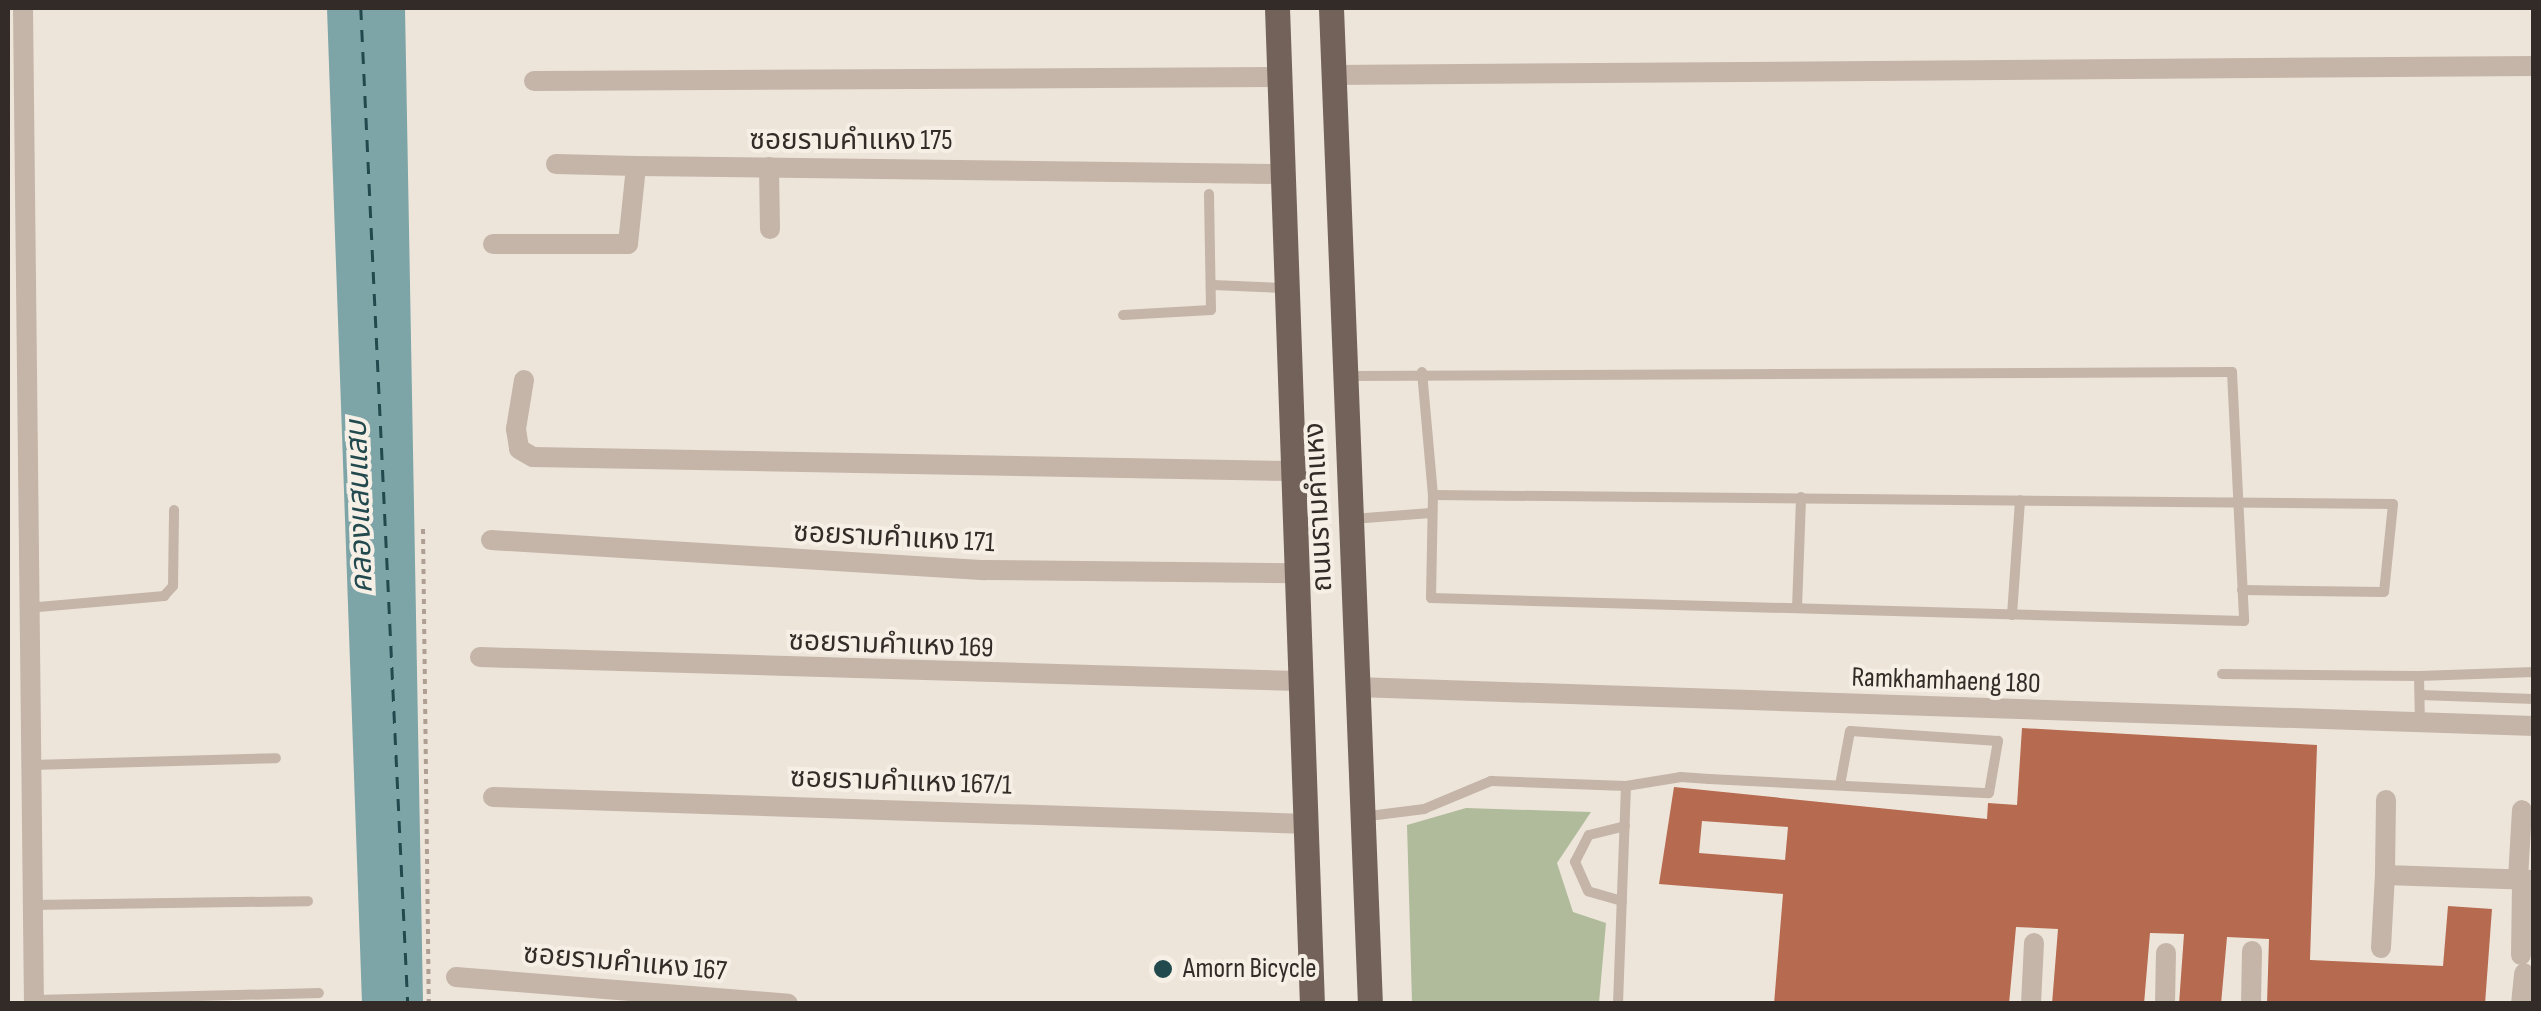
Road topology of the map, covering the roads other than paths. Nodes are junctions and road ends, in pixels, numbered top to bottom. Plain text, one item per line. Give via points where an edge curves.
1 (23, 8) edge
2 (1276, 8) edge
3 (1331, 8) edge
4 (2534, 66) edge
5 (1332, 75) junction
6 (1278, 77) junction
7 (534, 81) dead end
8 (556, 164) dead end
9 (636, 166) junction
10 (769, 168) junction
11 (1281, 174) junction
12 (1209, 194) dead end
13 (770, 230) dead end
14 (493, 244) dead end
15 (1214, 284) junction
16 (1286, 288) junction
17 (1123, 315) dead end
18 (1422, 372) junction
19 (1342, 376) junction
20 (524, 380) dead end
21 (1293, 470) junction
22 (1433, 494) junction
23 (1800, 497) junction
24 (2020, 500) junction
25 (2237, 502) junction
26 (174, 510) dead end
27 (1431, 513) junction
28 (1351, 519) junction
29 (491, 540) dead end
30 (1295, 573) junction
31 (2242, 590) junction
32 (27, 608) junction
33 (1797, 608) junction
34 (2012, 615) junction
35 (480, 656) dead end
36 (17, 663) edge
37 (2534, 672) edge
38 (2222, 674) dead end
39 (2419, 676) junction
40 (1300, 681) junction
41 (1356, 687) junction
42 (2420, 695) junction
43 (2534, 699) edge
44 (2420, 723) junction
45 (2534, 726) edge
46 (276, 758) dead end
47 (29, 765) junction
48 (1626, 786) junction
49 (1840, 786) junction
50 (493, 797) dead end
51 (2386, 800) dead end
52 (2522, 810) dead end
53 (1360, 817) junction
54 (1308, 824) junction
55 (1624, 826) junction
56 (2385, 875) junction
57 (2524, 880) edge
58 (1622, 901) junction
59 (308, 902) dead end
60 (32, 905) junction
61 (2034, 943) dead end
62 (2382, 948) dead end
63 (2252, 950) dead end
64 (2166, 953) dead end
65 (456, 977) dead end
66 (319, 993) dead end
67 (34, 1002) edge
68 (788, 1004) edge
69 (1312, 1004) edge
70 (1370, 1004) edge
71 (1618, 1004) edge
72 (2031, 1004) edge
73 (2164, 1004) edge
74 (2251, 1004) edge
75 (2521, 1004) edge

1 - 32 street
2 - 6 main road, ถนนรามคำแหง
3 - 5 main road, ถนนรามคำแหง
4 - 5 street
5 - 19 main road, ถนนรามคำแหง
6 - 7 street
6 - 11 main road, ถนนรามคำแหง
8 - 9 street, ซอยรามคำแหง 175
9 - 10 street, ซอยรามคำแหง 175
9 - 14 street via 628,244
10 - 11 street, ซอยรามคำแหง 175
10 - 13 street
11 - 16 main road, ถนนรามคำแหง
12 - 15 lane
15 - 16 lane
15 - 17 lane via 1203,314
16 - 21 main road, ถนนรามคำแหง
18 - 19 lane
18 - 22 lane
18 - 25 lane via 2232,372
19 - 28 main road, ถนนรามคำแหง
20 - 21 street via 516,429 519,448 534,457
21 - 30 main road, ถนนรามคำแหง
22 - 23 lane
22 - 27 lane
23 - 24 lane
23 - 33 lane
24 - 25 lane
24 - 34 lane
25 - 31 lane
25 - 31 lane via 2393,504 2384,592
26 - 32 lane via 173,586 164,596
27 - 28 lane
27 - 33 lane via 1432,598
28 - 41 main road, ถนนรามคำแหง
29 - 30 street, ซอยรามคำแหง 171 via 985,570
30 - 40 main road, ถนนรามคำแหง
31 - 34 lane via 2244,622
32 - 36 street
33 - 34 lane
35 - 40 street, ซอยรามคำแหง 169
36 - 47 street
37 - 39 lane
38 - 39 lane
39 - 42 lane
40 - 54 main road, ถนนรามคำแหง
41 - 44 street, Ramkhamhaeng 180
41 - 53 main road, ถนนรามคำแหง
42 - 43 lane
42 - 44 lane
44 - 45 street, Ramkhamhaeng 180
46 - 47 lane
47 - 60 street
48 - 49 lane via 1680,777
48 - 53 lane via 1491,781 1424,809
48 - 55 lane
49 - 49 lane via 1989,793 1998,741 1845,732
50 - 54 street, ซอยรามคำแหง 167/1
51 - 56 street
52 - 57 street
53 - 70 main road, ถนนรามคำแหง
54 - 69 main road, ถนนรามคำแหง
55 - 58 lane
55 - 58 lane via 1590,834 1574,862 1588,891
56 - 57 street
56 - 62 street
57 - 75 street
58 - 71 lane
59 - 60 lane
60 - 67 street
61 - 72 street
63 - 74 street
64 - 73 street
65 - 68 street, ซอยรามคำแหง 167
66 - 67 lane

